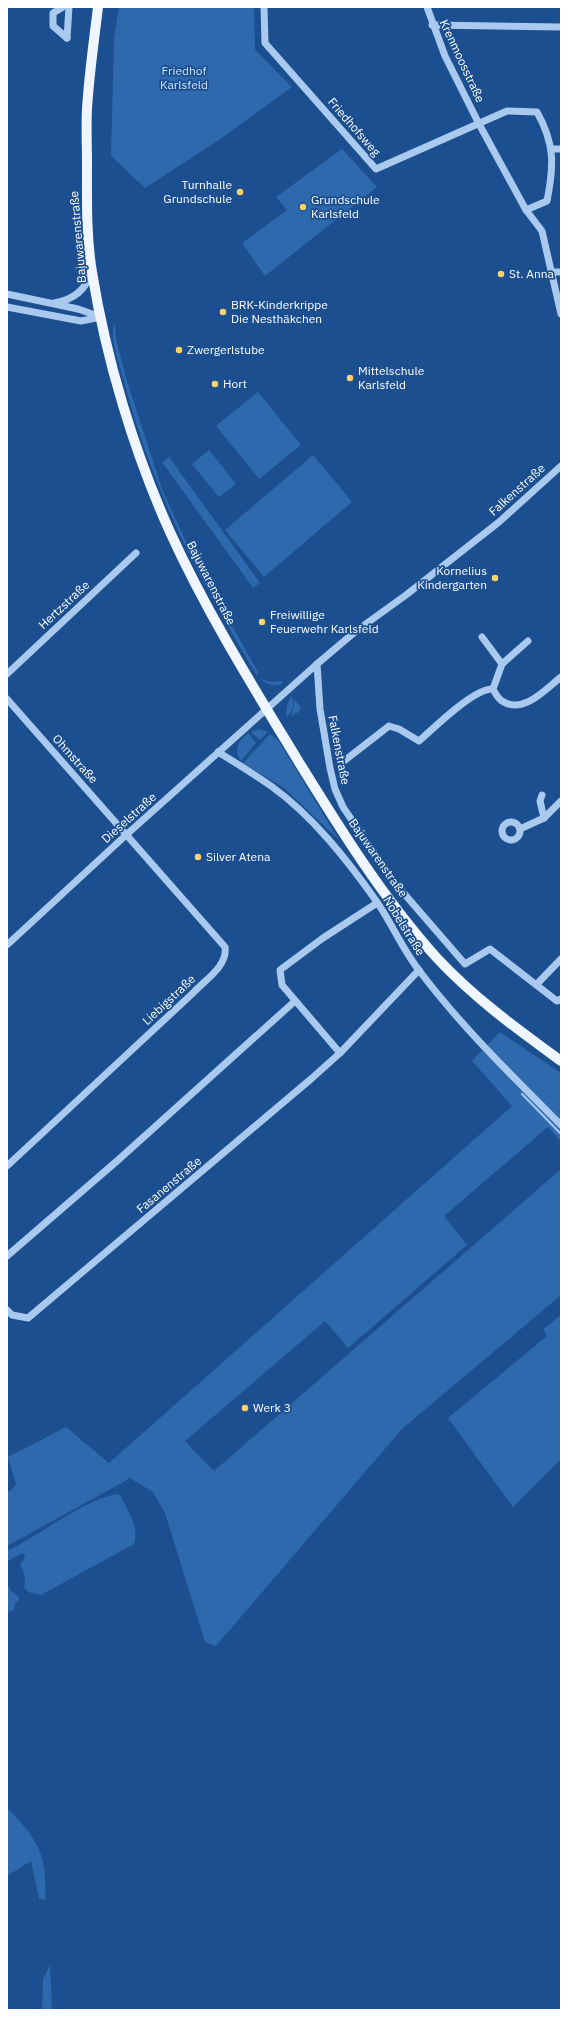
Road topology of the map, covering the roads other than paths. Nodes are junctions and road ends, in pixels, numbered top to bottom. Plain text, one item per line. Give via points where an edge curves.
1 (63, 7) edge
2 (70, 7) edge
3 (98, 7) edge
4 (264, 7) edge
5 (427, 7) edge
6 (432, 24) junction
7 (561, 27) edge
8 (480, 124) junction
9 (552, 149) junction
10 (561, 149) edge
11 (526, 210) junction
12 (92, 270) junction
13 (550, 272) junction
14 (561, 272) edge
15 (7, 294) edge
16 (50, 303) junction
17 (7, 307) edge
18 (561, 314) edge
19 (101, 317) junction
20 (561, 466) edge
21 (136, 553) dead end
22 (482, 637) dead end
23 (528, 642) dead end
24 (317, 664) junction
25 (502, 664) junction
26 (7, 674) edge
27 (561, 677) edge
28 (493, 689) junction
29 (7, 699) edge
30 (267, 709) junction
31 (218, 752) junction
32 (344, 761) tunnel mouth
33 (337, 765) tunnel mouth
34 (330, 768) junction
35 (542, 795) dead end
36 (561, 801) edge
37 (544, 818) junction
38 (520, 829) dead end
39 (126, 834) junction
40 (377, 903) junction
41 (7, 945) edge
42 (561, 959) edge
43 (419, 970) junction
44 (538, 984) junction
45 (559, 1000) edge
46 (295, 1001) junction
47 (340, 1053) junction
48 (561, 1061) edge
49 (561, 1125) edge
50 (7, 1166) edge
51 (7, 1256) edge
52 (7, 1310) edge

1 - 2 street via 53,13 53,26 67,38
3 - 12 main road, Bajuwarenstraße via 86,110 87,212
4 - 8 street, Friedhofsweg via 265,43 376,169
5 - 6 street, Krenmoosstraße
6 - 7 street
6 - 8 street, Krenmoosstraße
8 - 9 street via 507,111 537,112 547,129
8 - 11 street, Krenmoosstraße
9 - 10 street
9 - 11 street via 547,201
11 - 13 street, Krenmoosstraße via 542,231
12 - 16 street via 88,282 81,291 62,302
12 - 19 main road, Bajuwarenstraße
13 - 14 street
13 - 18 street, Krenmoosstraße
15 - 16 street
16 - 19 street
17 - 19 street via 81,321
19 - 30 main road, Bajuwarenstraße via 124,412 170,533 225,638
20 - 24 street, Falkenstraße via 499,522 356,631
21 - 26 street, Hertzstraße
22 - 25 street
23 - 25 street
24 - 30 street, Falkenstraße
24 - 34 street, Falkenstraße via 320,709
25 - 28 street
27 - 28 street via 534,699 519,705 502,701
28 - 32 street via 484,689 470,697 419,741 390,726
29 - 39 street, Ohmstraße
30 - 31 street, Dieselstraße
30 - 48 main road, Bajuwarenstraße via 351,844 390,900 436,956 492,1010
31 - 39 street, Dieselstraße
31 - 40 street, Nobelstraße via 272,786 292,803 326,838
33 - 34 street
34 - 44 street, Falkenstraße via 343,807 368,845 407,900 465,964 490,949
35 - 37 street via 540,801
36 - 37 street
37 - 38 street
39 - 41 street, Dieselstraße
39 - 50 street, Liebigstraße via 225,947 226,955 222,964 193,993
40 - 43 street, Nobelstraße via 401,946
40 - 46 street via 280,970 282,985
42 - 44 street
43 - 47 street, Fasanenstraße
43 - 49 street, Nobelstraße via 464,1025
44 - 45 street
46 - 47 street
46 - 51 street
47 - 52 street, Fasanenstraße via 28,1318 12,1315

